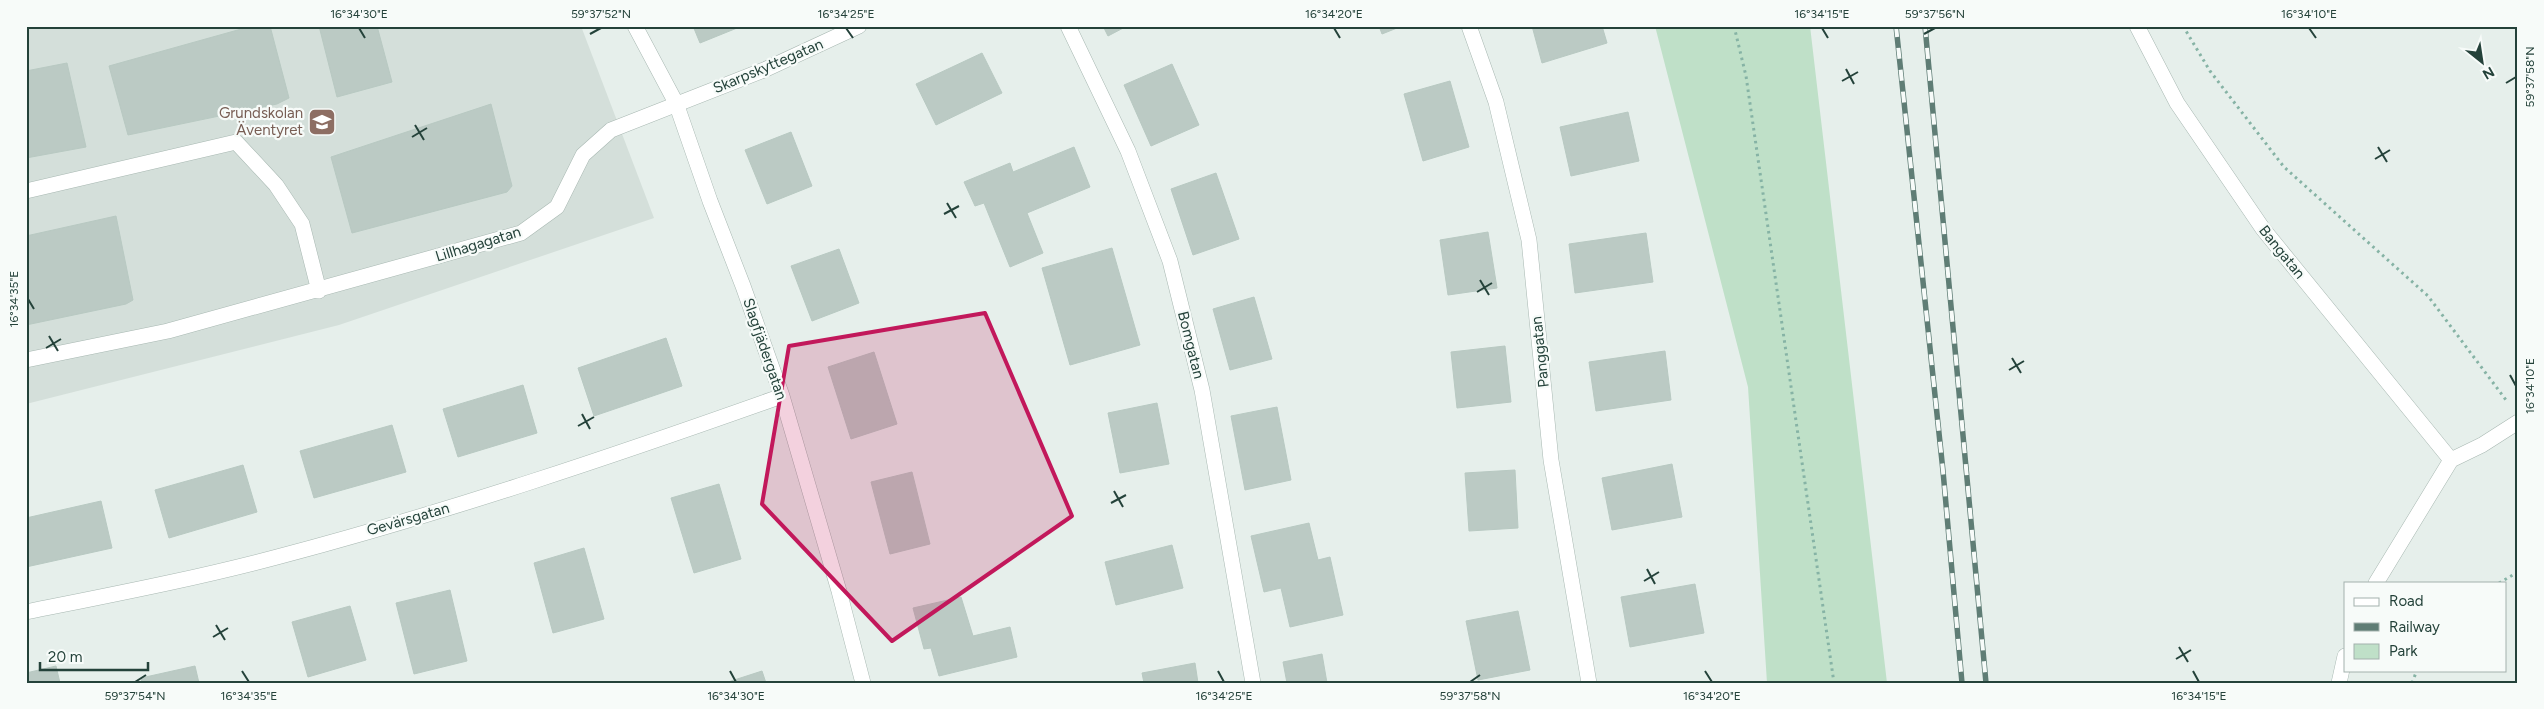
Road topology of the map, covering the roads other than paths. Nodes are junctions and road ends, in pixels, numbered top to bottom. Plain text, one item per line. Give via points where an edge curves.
1 (635, 26) edge
2 (860, 26) edge
3 (1068, 26) edge
4 (1469, 26) edge
5 (2137, 26) edge
6 (676, 103) junction
7 (26, 191) edge
8 (319, 291) junction
9 (26, 360) edge
10 (782, 396) junction
11 (2518, 422) edge
12 (2451, 460) junction
13 (2377, 582) edge
14 (26, 612) edge
15 (2344, 660) edge
16 (863, 683) edge
17 (1253, 683) edge
18 (1589, 683) edge
19 (2339, 683) edge

1 - 6 street, Slagfjädergatan
2 - 6 street, Skarpskyttegatan via 764,70
3 - 17 street, Bomgatan via 1128,151 1170,260 1202,390
4 - 18 street, Panggatan via 1496,102 1529,240 1551,460
5 - 12 street, Bangatan via 2177,103 2263,229
6 - 8 street, Lillhagagatan via 611,130 584,155 557,207 521,233
6 - 10 street, Slagfjädergatan
7 - 8 street via 236,142 276,185 302,224
8 - 9 street, Lillhagagatan via 168,331
10 - 14 street, Gevärsgatan via 611,457 396,523 268,559
10 - 16 street, Slagfjädergatan
11 - 12 street
12 - 13 street
15 - 19 street

